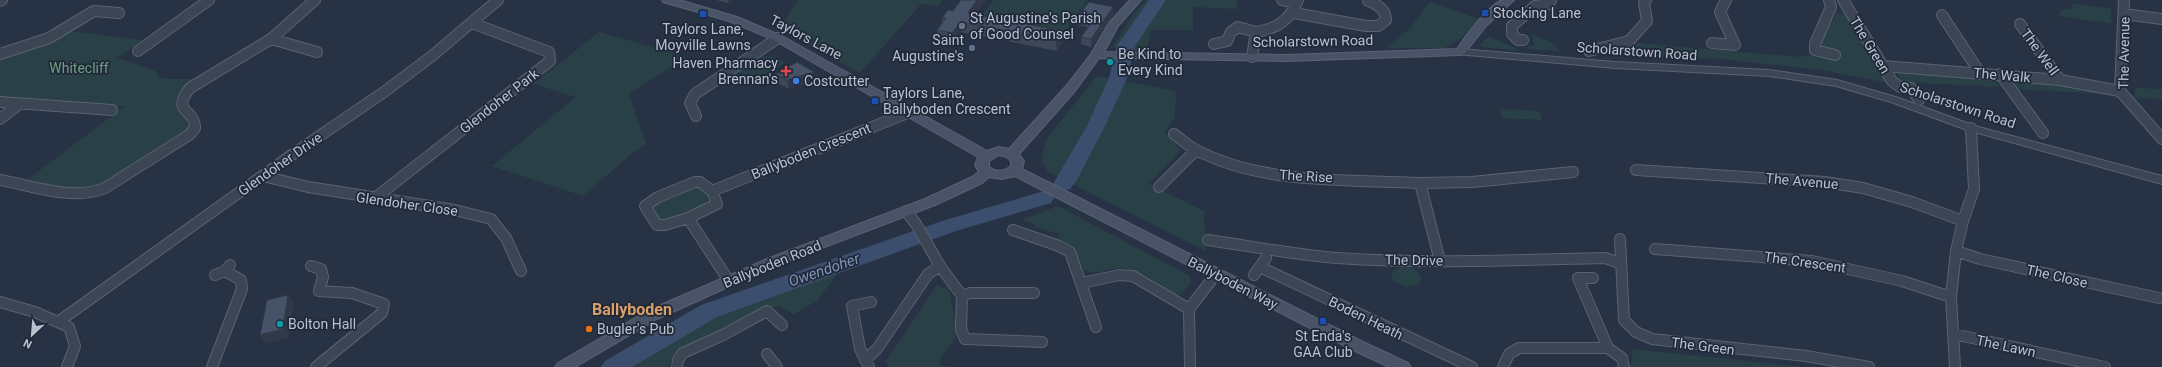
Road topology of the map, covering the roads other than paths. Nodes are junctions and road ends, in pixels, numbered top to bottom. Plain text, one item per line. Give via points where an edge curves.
1 (209, 0) edge
2 (315, 0) edge
3 (498, 0) edge
4 (667, 0) edge
5 (1136, 0) edge
6 (1282, 0) edge
7 (1509, 0) edge
8 (1551, 0) edge
9 (1646, 0) edge
10 (1726, 0) edge
11 (2124, 0) edge
12 (1298, 1) edge
13 (1368, 1) dead end
14 (1829, 1) edge
15 (1844, 2) edge
16 (119, 13) dead end
17 (1294, 13) junction
18 (2124, 14) junction
19 (1942, 15) dead end
20 (2162, 19) edge
21 (472, 23) junction
22 (2020, 24) dead end
23 (1256, 32) junction
24 (778, 38) junction
25 (271, 39) junction
26 (1523, 40) dead end
27 (1712, 43) dead end
28 (1214, 44) dead end
29 (138, 51) dead end
30 (1589, 51) dead end
31 (317, 52) dead end
32 (1460, 52) junction
33 (0, 54) edge
34 (1096, 54) junction
35 (1835, 55) dead end
36 (1252, 57) junction
37 (1883, 66) junction
38 (1980, 73) junction
39 (2000, 74) junction
40 (2060, 80) junction
41 (2120, 91) junction
42 (1919, 100) dead end
43 (0, 102) edge
44 (18, 105) junction
45 (112, 110) dead end
46 (910, 112) junction
47 (696, 116) dead end
48 (0, 119) edge
49 (1971, 128) junction
50 (2043, 133) dead end
51 (1174, 134) dead end
52 (2162, 138) edge
53 (1196, 150) junction
54 (1012, 154) junction
55 (987, 155) junction
56 (1014, 170) junction
57 (1636, 170) dead end
58 (987, 172) junction
59 (1573, 172) dead end
60 (262, 176) junction
61 (0, 180) edge
62 (2162, 180) edge
63 (1420, 183) junction
64 (1159, 187) dead end
65 (712, 191) junction
66 (375, 198) junction
67 (906, 211) junction
68 (688, 218) junction
69 (1963, 221) junction
70 (1013, 230) dead end
71 (1620, 239) dead end
72 (1208, 240) dead end
73 (1655, 249) dead end
74 (1956, 251) junction
75 (1440, 261) junction
76 (1620, 263) junction
77 (311, 266) dead end
78 (940, 266) junction
79 (1260, 267) dead end
80 (521, 272) dead end
81 (1216, 274) junction
82 (215, 276) dead end
83 (1593, 278) dead end
84 (729, 281) junction
85 (1082, 283) junction
86 (1034, 293) dead end
87 (962, 296) junction
88 (1951, 297) junction
89 (2159, 298) dead end
90 (0, 302) edge
91 (871, 302) dead end
92 (1189, 309) junction
93 (58, 322) junction
94 (782, 326) dead end
95 (1096, 327) dead end
96 (1954, 334) junction
97 (1042, 342) dead end
98 (1608, 348) junction
99 (767, 354) dead end
100 (867, 363) edge
101 (67, 367) edge
102 (212, 367) edge
103 (316, 367) edge
104 (563, 367) edge
105 (677, 367) edge
106 (776, 367) edge
107 (1190, 367) edge
108 (1403, 367) edge
109 (1472, 367) edge
110 (1503, 367) edge
111 (1624, 367) edge
112 (1869, 367) edge
113 (1955, 367) edge
114 (2105, 367) edge

1 - 29 street
2 - 25 street
3 - 21 street, Glendoher Drive
4 - 24 main road, Taylors Lane via 733,19
5 - 34 main road via 1113,25
6 - 12 street
7 - 32 main road via 1484,20
8 - 26 street via 1549,4 1535,6 1512,26 1512,34 1518,40
9 - 30 street via 1644,3 1647,21 1629,41
10 - 27 street via 1720,12 1735,45
11 - 18 street, The Avenue
12 - 17 street
13 - 17 street via 1376,3 1386,16 1386,20 1378,26
14 - 15 street
14 - 35 street via 1831,7 1814,44 1815,50
15 - 37 street, The Green
16 - 33 street via 94,11 49,38
17 - 23 street via 1280,26
18 - 20 street
18 - 41 street, The Avenue
19 - 38 street
21 - 60 street, Glendoher Drive via 384,92
21 - 66 street, Glendoher Park via 549,52 550,61
22 - 40 street, The Well
23 - 28 street via 1238,27 1231,32 1227,41
23 - 36 street
24 - 46 main road, Taylors Lane
24 - 47 street via 695,94 690,103
25 - 31 street
25 - 61 street via 190,88 182,98 182,105 195,123 192,132 105,188 93,193 76,194
32 - 36 main road, Scholarstown Road
32 - 49 street, Scholarstown Road via 1615,65 1799,76 1852,86
34 - 36 main road, Scholarstown Road
34 - 54 main road via 1050,114
37 - 38 street, The Walk
37 - 42 street, The Green via 1893,83 1911,88
38 - 39 street, The Walk
39 - 40 street, The Walk
39 - 50 street
40 - 41 street, The Walk
41 - 52 street, The Avenue
43 - 44 street
44 - 45 street
44 - 48 street
46 - 55 main road, Taylors Lane
46 - 65 street, Ballyboden Crescent
49 - 62 street, Scholarstown Road
49 - 69 street via 1974,188
51 - 53 street, The Rise
53 - 63 street, The Rise via 1242,168 1266,174
53 - 64 street
54 - 55 main road via 999,151
54 - 56 main road via 1018,161
55 - 58 main road via 981,164
56 - 58 main road via 1000,175
56 - 81 main road, Ballyboden Way
57 - 69 street, The Avenue via 1840,184 1912,202
58 - 67 main road, Ballyboden Road via 977,180
59 - 63 street, The Rise via 1472,182
60 - 66 street, Glendoher Close via 308,188
60 - 93 street, Glendoher Drive
63 - 75 street
65 - 68 street via 717,204
65 - 68 street via 700,182 695,182 658,197 645,206 657,225
66 - 80 street, Glendoher Close via 455,210 491,219 506,238
67 - 78 street
67 - 84 main road, Ballyboden Road
68 - 84 street
69 - 74 street
70 - 85 street via 1070,252
71 - 76 street, The Green
72 - 75 street, The Drive via 1338,258
73 - 88 street, The Crescent via 1812,261 1902,281
74 - 88 street
74 - 89 street, The Close
75 - 76 street, The Drive via 1605,258
76 - 112 street, The Green via 1624,320 1641,335 1681,344 1806,356
77 - 103 street via 321,269 323,277 319,291 329,290 384,304 382,313
78 - 87 street
78 - 100 street via 928,274
79 - 109 street, Boden Heath
81 - 92 street
81 - 108 main road, Ballyboden Way
82 - 102 street via 228,268 241,280 242,289
83 - 98 street via 1578,278
84 - 104 main road, Ballyboden Road via 652,316
85 - 92 street via 1119,275 1133,276
85 - 95 street
86 - 87 street via 970,293
87 - 97 street via 961,329 965,339
88 - 96 street
90 - 93 street
91 - 100 street via 852,306 860,348
92 - 107 street
93 - 101 street via 69,327 75,346
94 - 105 street via 767,311 683,353
96 - 113 street
96 - 114 street, The Lawn
98 - 110 street via 1519,348 1509,354
98 - 111 street via 1622,358
99 - 106 street

